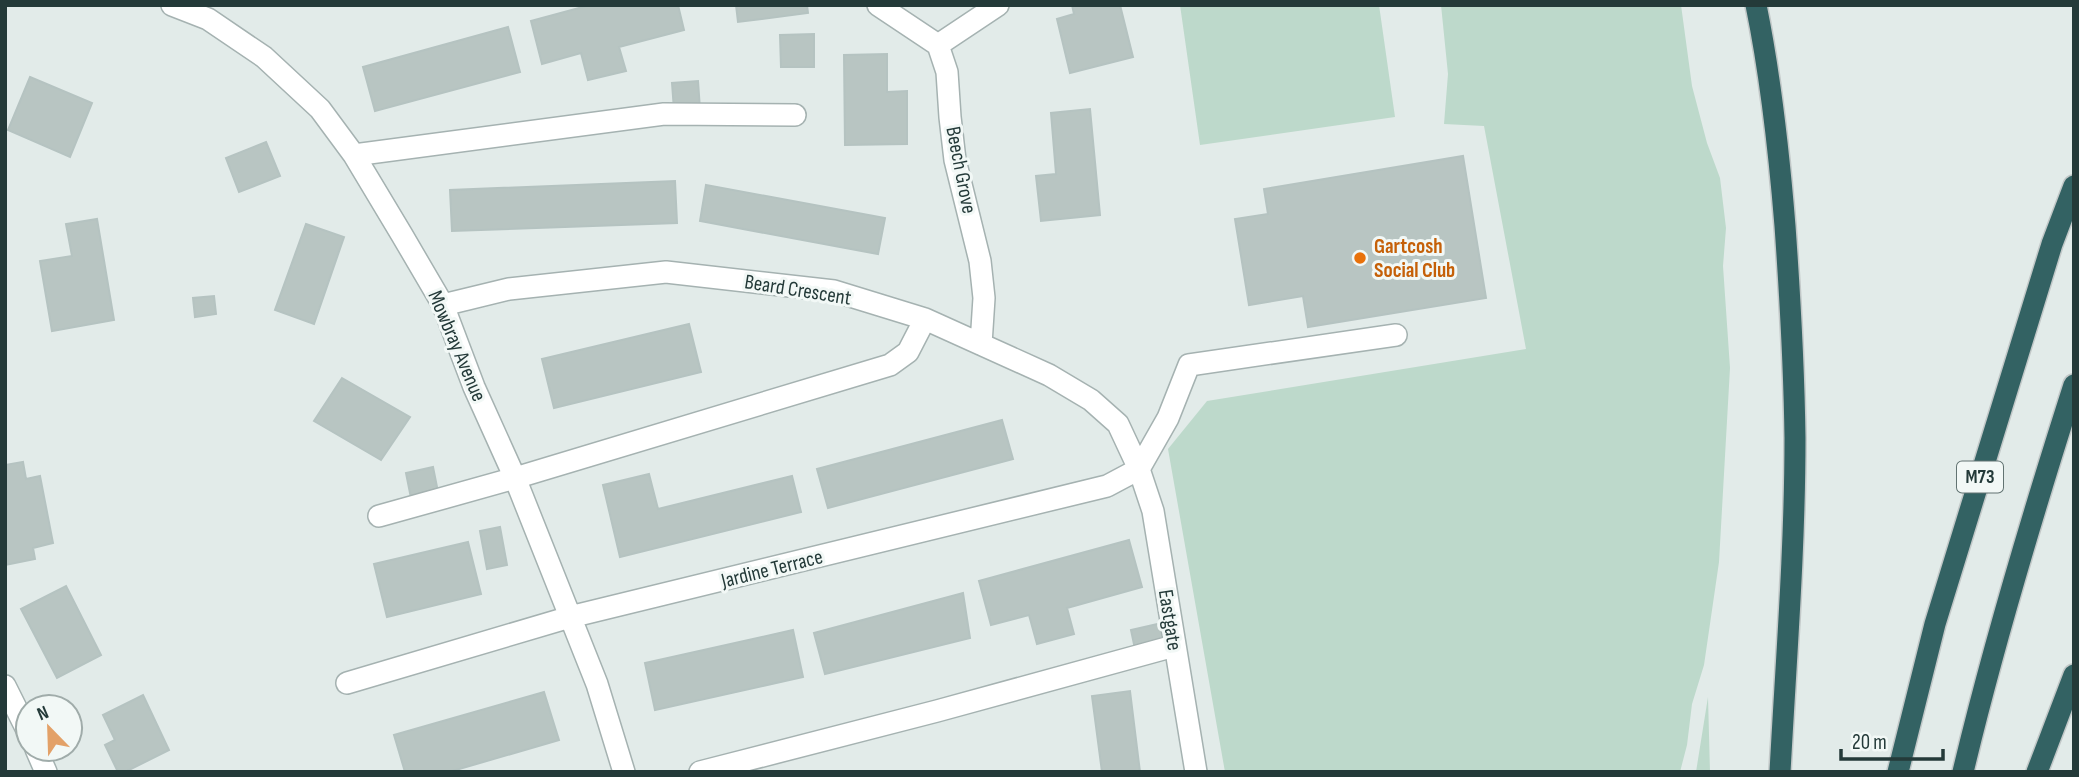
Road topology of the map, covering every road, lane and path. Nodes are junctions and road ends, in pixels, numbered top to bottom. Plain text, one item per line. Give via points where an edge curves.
1 (172, 5) edge
2 (878, 5) edge
3 (1756, 5) edge
4 (995, 7) edge
5 (212, 12) edge
6 (938, 45) junction
7 (794, 115) dead end
8 (354, 155) junction
9 (2074, 186) edge
10 (443, 305) junction
11 (925, 319) junction
12 (1396, 335) dead end
13 (981, 344) junction
14 (2074, 385) edge
15 (1139, 469) junction
16 (515, 478) junction
17 (379, 516) dead end
18 (570, 617) junction
19 (1174, 646) junction
20 (2074, 675) edge
21 (347, 683) dead end
22 (5, 686) edge
23 (14, 704) edge
24 (624, 772) edge
25 (700, 772) edge
26 (1196, 772) edge
27 (1780, 772) edge
28 (1898, 772) edge
29 (1963, 772) edge
30 (2036, 772) edge

1 - 5 street, Mowbray Avenue
2 - 6 street
3 - 27 highway via 1766,51 1790,294 1794,426
4 - 6 street
5 - 8 street, Mowbray Avenue via 320,109
6 - 13 street, Beech Grove via 947,72 956,160 980,261 984,298
7 - 8 street via 664,114
8 - 10 street, Mowbray Avenue
9 - 28 highway, M73 via 1935,624
10 - 11 street, Beard Crescent via 509,289 666,272 834,292
10 - 16 street, Mowbray Avenue
11 - 13 street, Beard Crescent
11 - 16 street via 908,352 890,365
12 - 15 street via 1189,365 1168,418
13 - 15 street, Beard Crescent via 1091,400 1118,424
14 - 29 highway
15 - 18 street, Jardine Terrace via 1107,486
15 - 19 street, Eastgate via 1153,511
16 - 17 street
16 - 18 street, Mowbray Avenue
18 - 21 street, Jardine Terrace
18 - 24 street, Mowbray Avenue
19 - 25 street
19 - 26 street, Eastgate
20 - 30 highway
22 - 23 street

